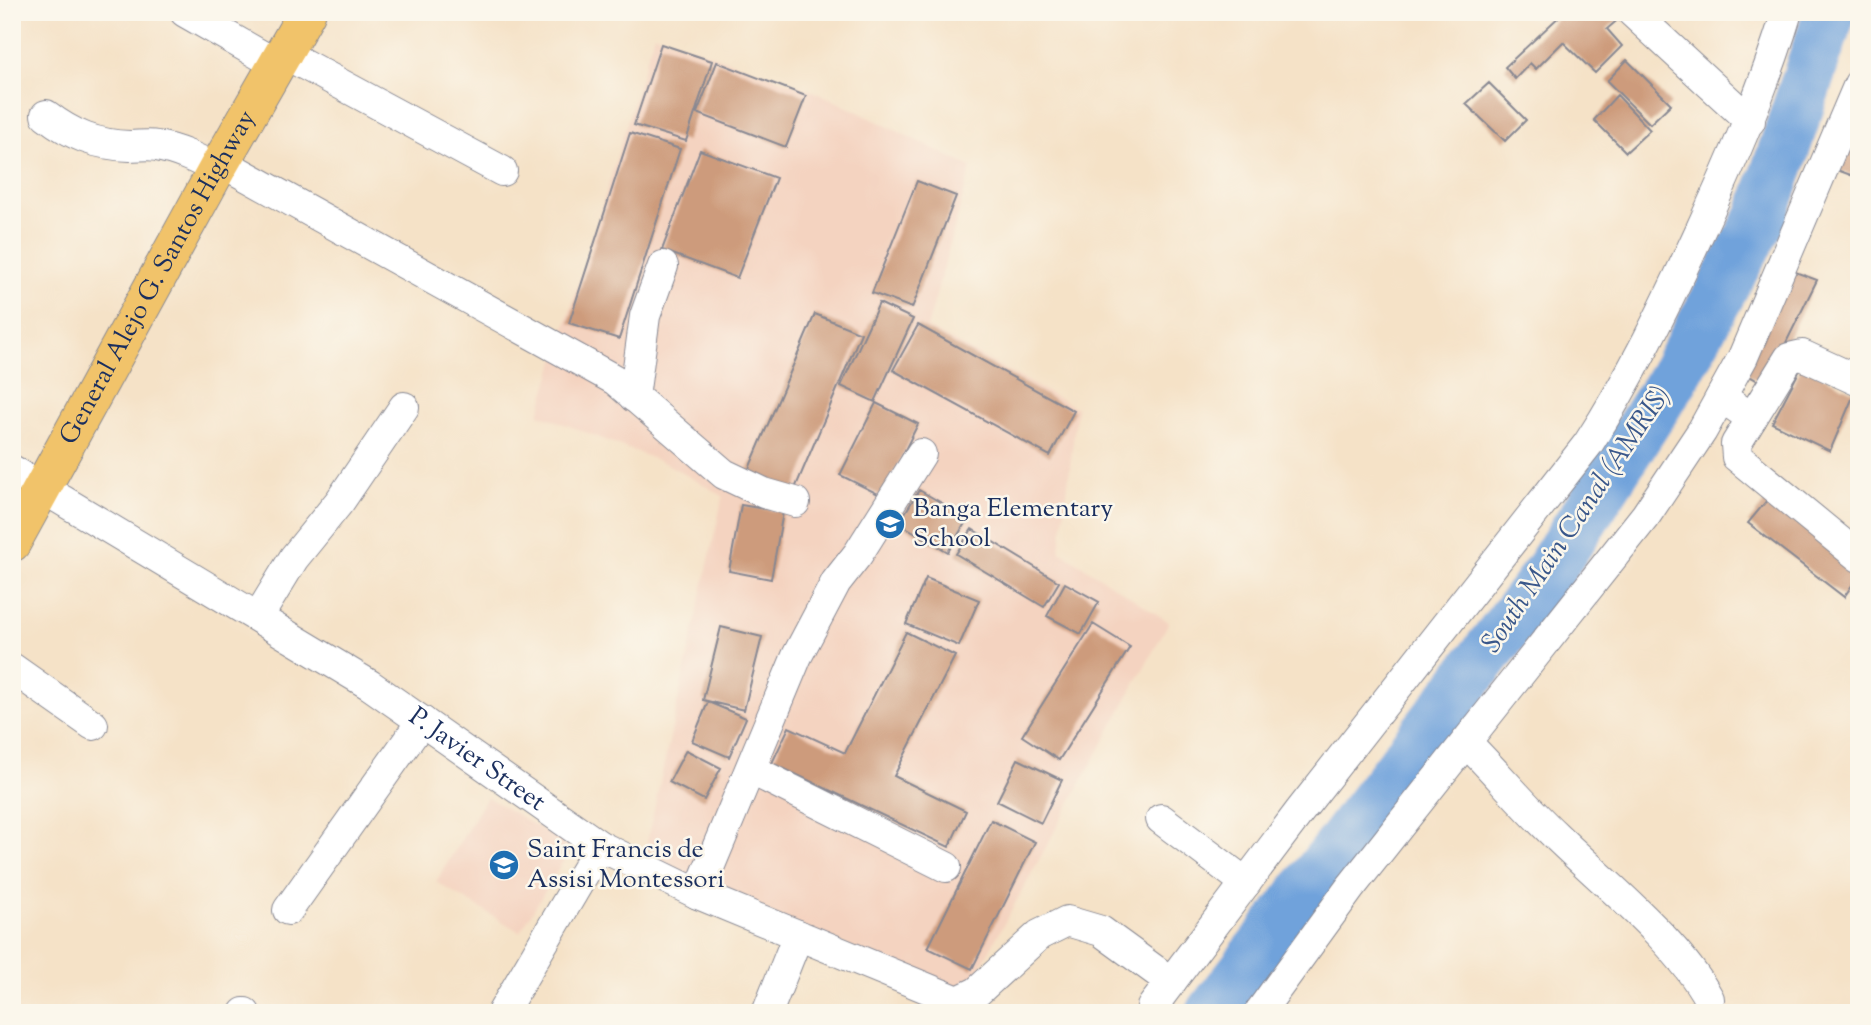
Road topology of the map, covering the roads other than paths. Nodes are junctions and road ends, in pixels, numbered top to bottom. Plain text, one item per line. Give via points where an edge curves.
1 (185, 12) edge
2 (307, 12) edge
3 (1632, 12) edge
4 (1787, 12) edge
5 (227, 23) edge
6 (280, 59) junction
7 (1859, 84) edge
8 (46, 115) dead end
9 (1750, 121) junction
10 (219, 166) junction
11 (502, 171) dead end
12 (663, 266) dead end
13 (1859, 381) edge
14 (634, 397) junction
15 (1721, 397) junction
16 (404, 407) dead end
17 (1752, 418) junction
18 (921, 454) dead end
19 (28, 479) edge
20 (795, 502) dead end
21 (12, 543) edge
22 (1859, 557) edge
23 (258, 617) junction
24 (12, 668) edge
25 (422, 721) junction
26 (93, 725) dead end
27 (1466, 742) junction
28 (752, 770) junction
29 (1161, 819) dead end
30 (600, 846) junction
31 (946, 867) dead end
32 (1246, 883) junction
33 (698, 894) junction
34 (288, 910) dead end
35 (798, 934) junction
36 (1171, 982) junction
37 (1153, 1011) edge
38 (502, 1013) edge
39 (767, 1013) edge
40 (1259, 1013) edge
41 (1705, 1013) edge

1 - 5 street
2 - 6 main road, General Alejo G. Santos Highway
3 - 9 street
4 - 9 street
5 - 6 street
6 - 10 main road, General Alejo G. Santos Highway
6 - 11 street
7 - 15 street via 1743,357
8 - 10 street via 86,140 153,145
9 - 32 street via 1662,314 1623,391 1588,444
10 - 14 street via 554,346 615,380
10 - 19 main road, General Alejo G. Santos Highway
12 - 14 street via 645,316
13 - 17 street via 1802,355 1789,358
14 - 20 street via 724,474
15 - 17 street
15 - 27 street via 1646,515
16 - 23 street via 340,502 294,558
17 - 22 street via 1736,444 1737,457
18 - 28 street via 836,582 797,656
19 - 21 main road, General Alejo G. Santos Highway
19 - 23 street, P. Javier Street
23 - 25 street, P. Javier Street
24 - 26 street
25 - 30 street, P. Javier Street
25 - 34 street
27 - 40 street via 1350,888
27 - 41 street via 1678,956 1709,999
28 - 31 street
28 - 33 street
29 - 32 street
30 - 33 street, P. Javier Street
30 - 38 street
32 - 36 street
33 - 35 street, P. Javier Street
35 - 36 street, P. Javier Street via 958,1001 977,992 1039,934 1067,921 1101,931
35 - 39 street
36 - 37 street

